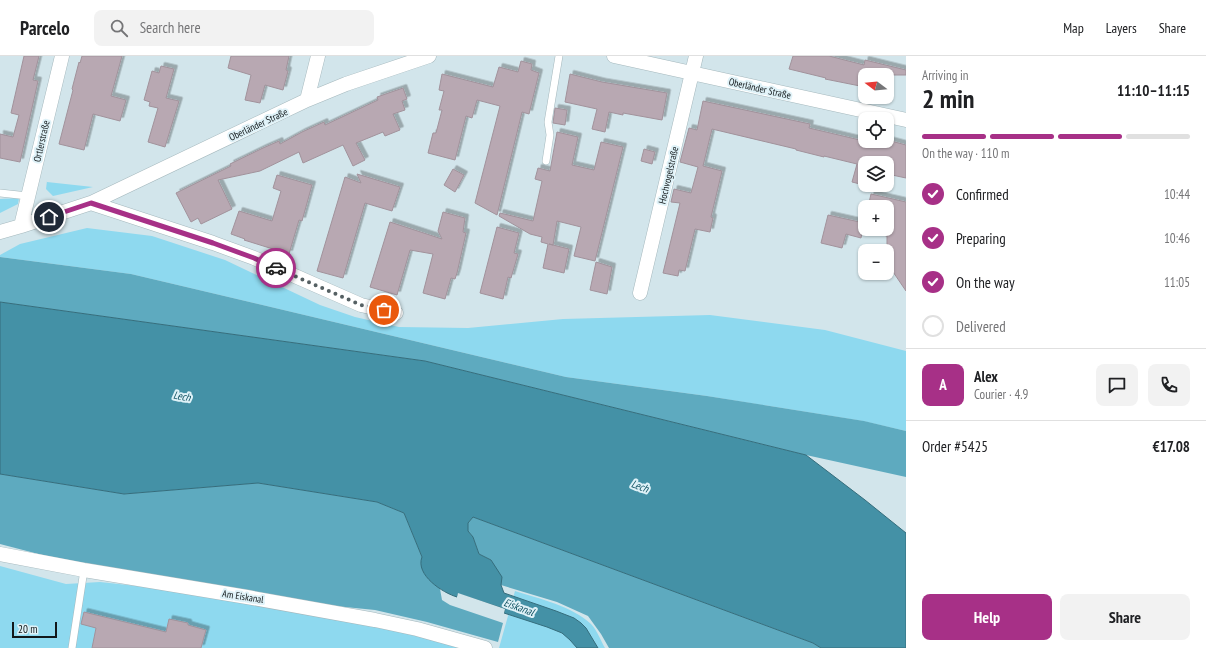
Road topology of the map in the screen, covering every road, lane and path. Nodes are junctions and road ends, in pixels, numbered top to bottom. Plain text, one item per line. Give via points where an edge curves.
1 (62, 56) edge
2 (318, 56) edge
3 (429, 56) edge
4 (559, 56) edge
5 (614, 56) edge
6 (696, 56) edge
7 (692, 72) junction
8 (307, 100) junction
9 (906, 120) edge
10 (546, 162) dead end
11 (0, 193) edge
12 (28, 196) junction
13 (91, 203) junction
14 (21, 226) junction
15 (0, 232) edge
16 (640, 293) dead end
17 (396, 313) dead end
18 (0, 554) edge
19 (84, 570) junction
20 (458, 644) edge
21 (72, 648) edge
22 (485, 648) edge

1 - 12 street, Ortlerstraße
2 - 8 street
3 - 8 street, Oberländer Straße
4 - 10 lane via 548,122 550,135
5 - 7 street, Oberländer Straße
6 - 7 street, Hochvogelstraße
7 - 9 street, Oberländer Straße
7 - 16 street, Hochvogelstraße
8 - 13 street, Oberländer Straße
11 - 12 lane
12 - 14 street, Ortlerstraße
13 - 14 street, Oberländer Straße
13 - 17 street via 254,258 361,305
14 - 15 street, Oberländer Straße
18 - 19 street, Am Eiskanal
19 - 20 street, Am Eiskanal via 396,624
19 - 21 lane
20 - 22 street, Am Eiskanal

